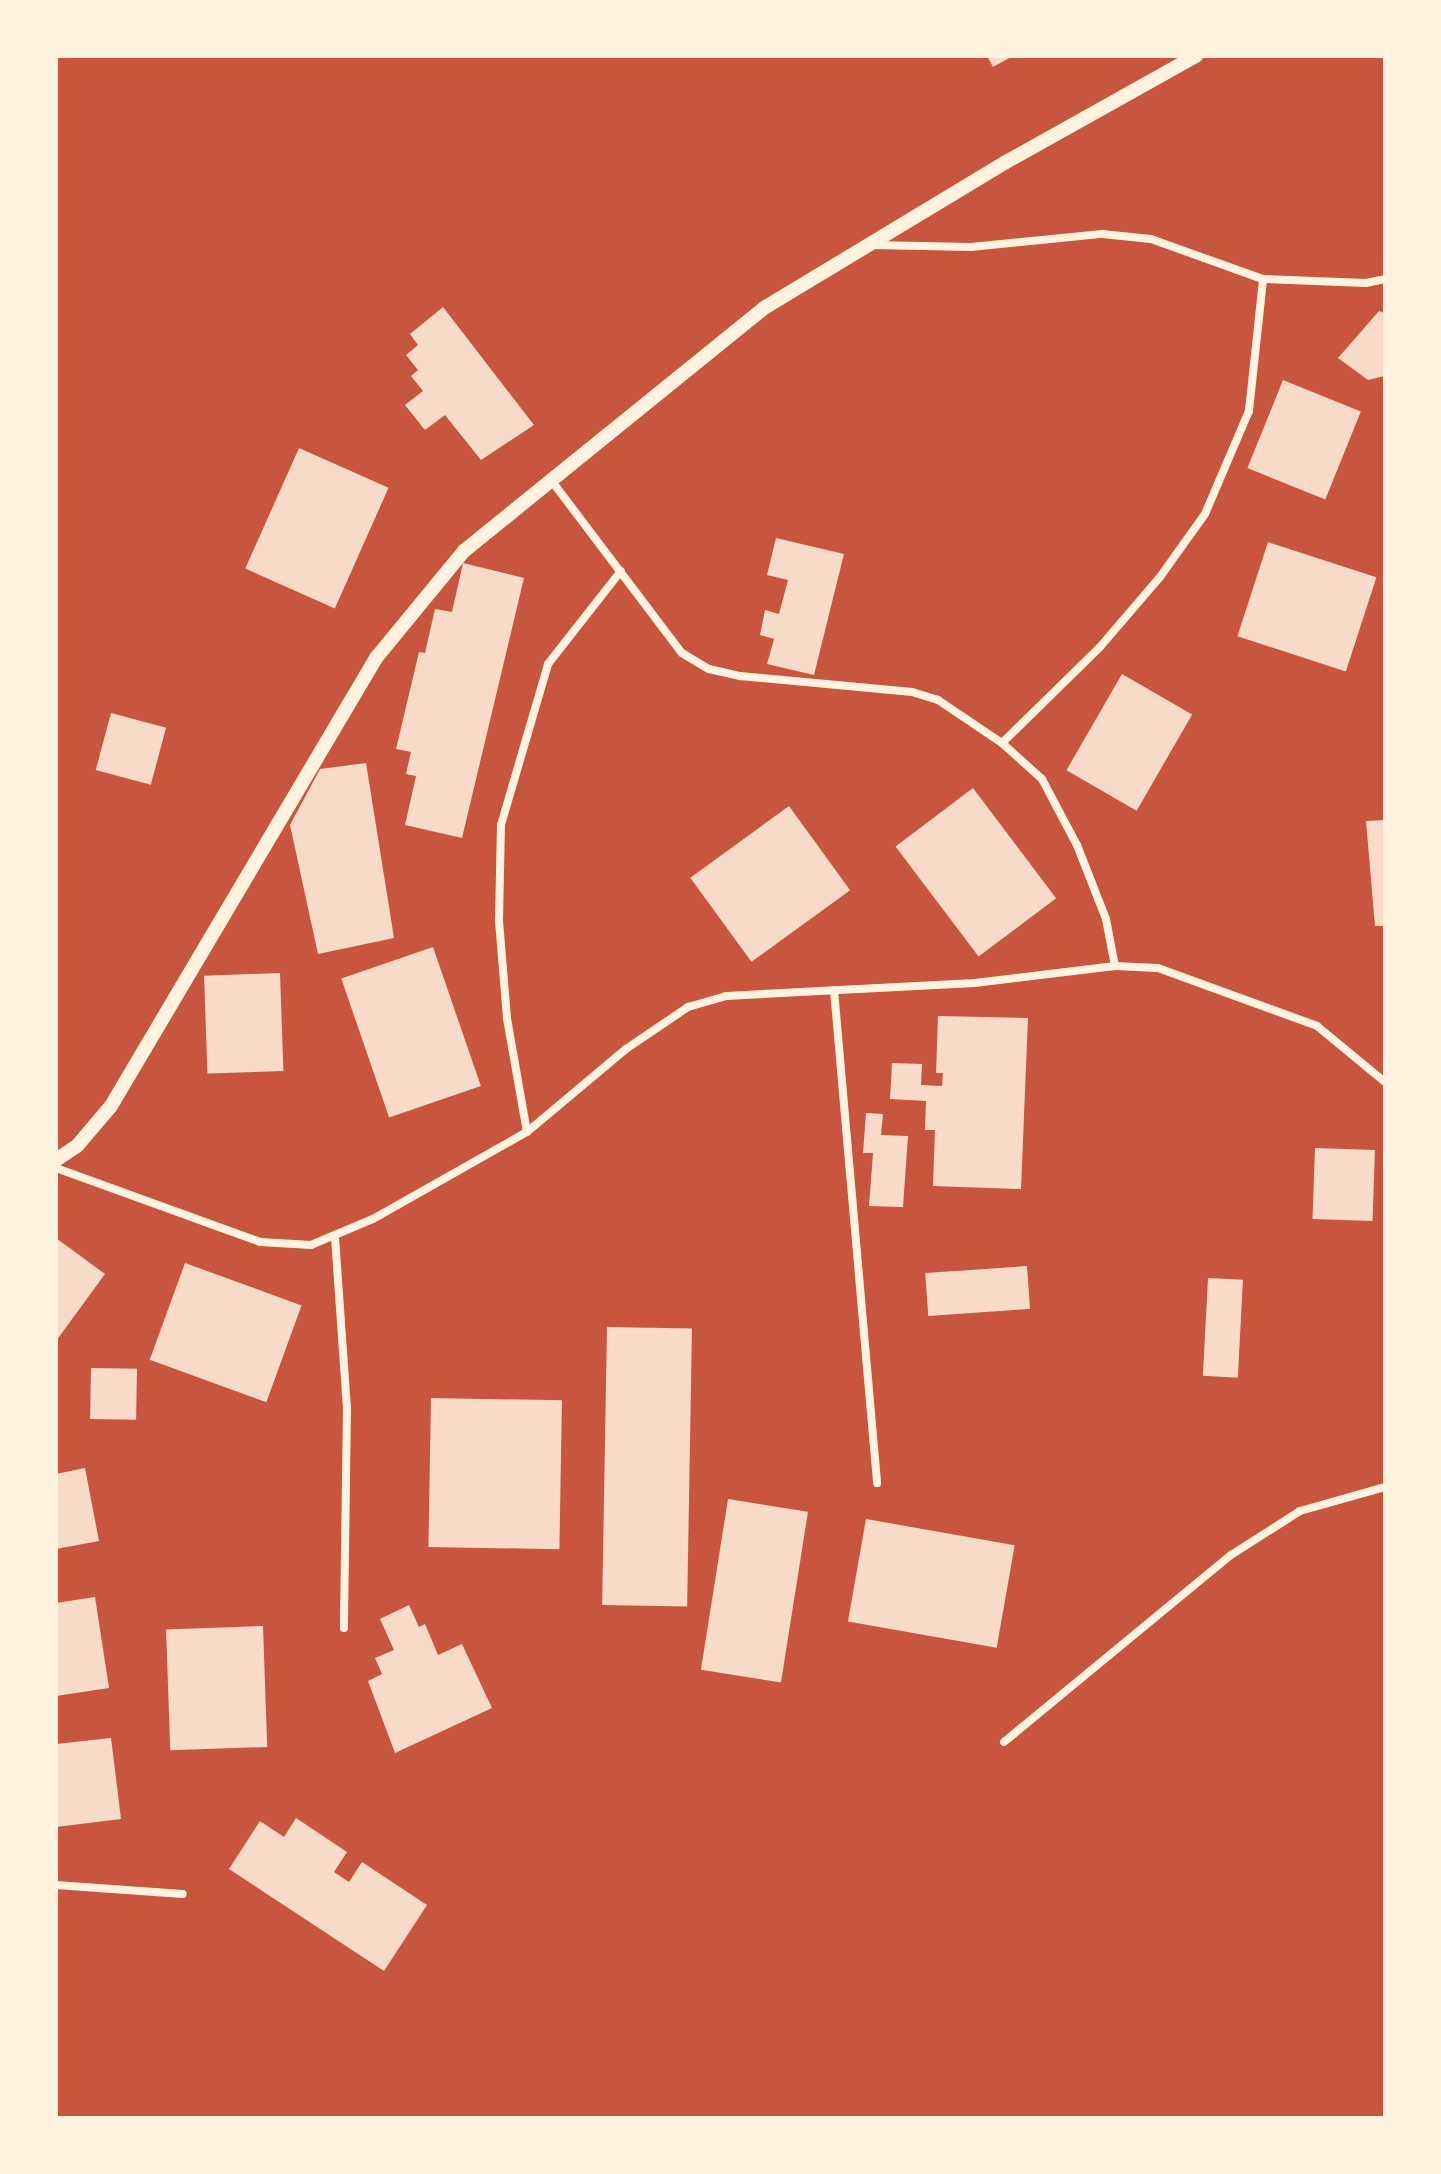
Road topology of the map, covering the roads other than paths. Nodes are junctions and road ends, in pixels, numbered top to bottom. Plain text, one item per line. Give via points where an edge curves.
1 (1196, 56) edge
2 (867, 245) junction
3 (1263, 279) junction
4 (1385, 279) edge
5 (550, 479) junction
6 (621, 571) junction
7 (1002, 743) junction
8 (1115, 966) junction
9 (834, 990) junction
10 (1385, 1082) edge
11 (527, 1132) junction
12 (56, 1160) edge
13 (56, 1168) edge
14 (335, 1237) junction
15 (877, 1483) dead end
16 (1385, 1487) edge
17 (344, 1628) dead end
18 (1004, 1742) dead end
19 (56, 1885) edge
20 (183, 1894) dead end

1 - 2 street
2 - 3 street via 971,247 1102,234 1151,239
2 - 5 street via 764,308
3 - 4 street
3 - 7 street via 1249,411 1205,514 1100,647
5 - 6 street
5 - 12 street via 464,551 404,618 316,753 132,1074 95,1126
6 - 7 street via 660,630 682,653 709,669 912,692 938,700
6 - 11 street via 548,664 501,825 499,920 507,1018
7 - 8 street via 1042,779 1077,845 1106,919
8 - 9 street via 975,983
8 - 10 street via 1158,968 1317,1026
9 - 11 street via 726,996 688,1007 626,1049
9 - 15 street
11 - 14 street
13 - 14 street via 260,1242 291,1246
14 - 17 street via 347,1407
16 - 18 street via 1300,1511 1231,1555
19 - 20 street

